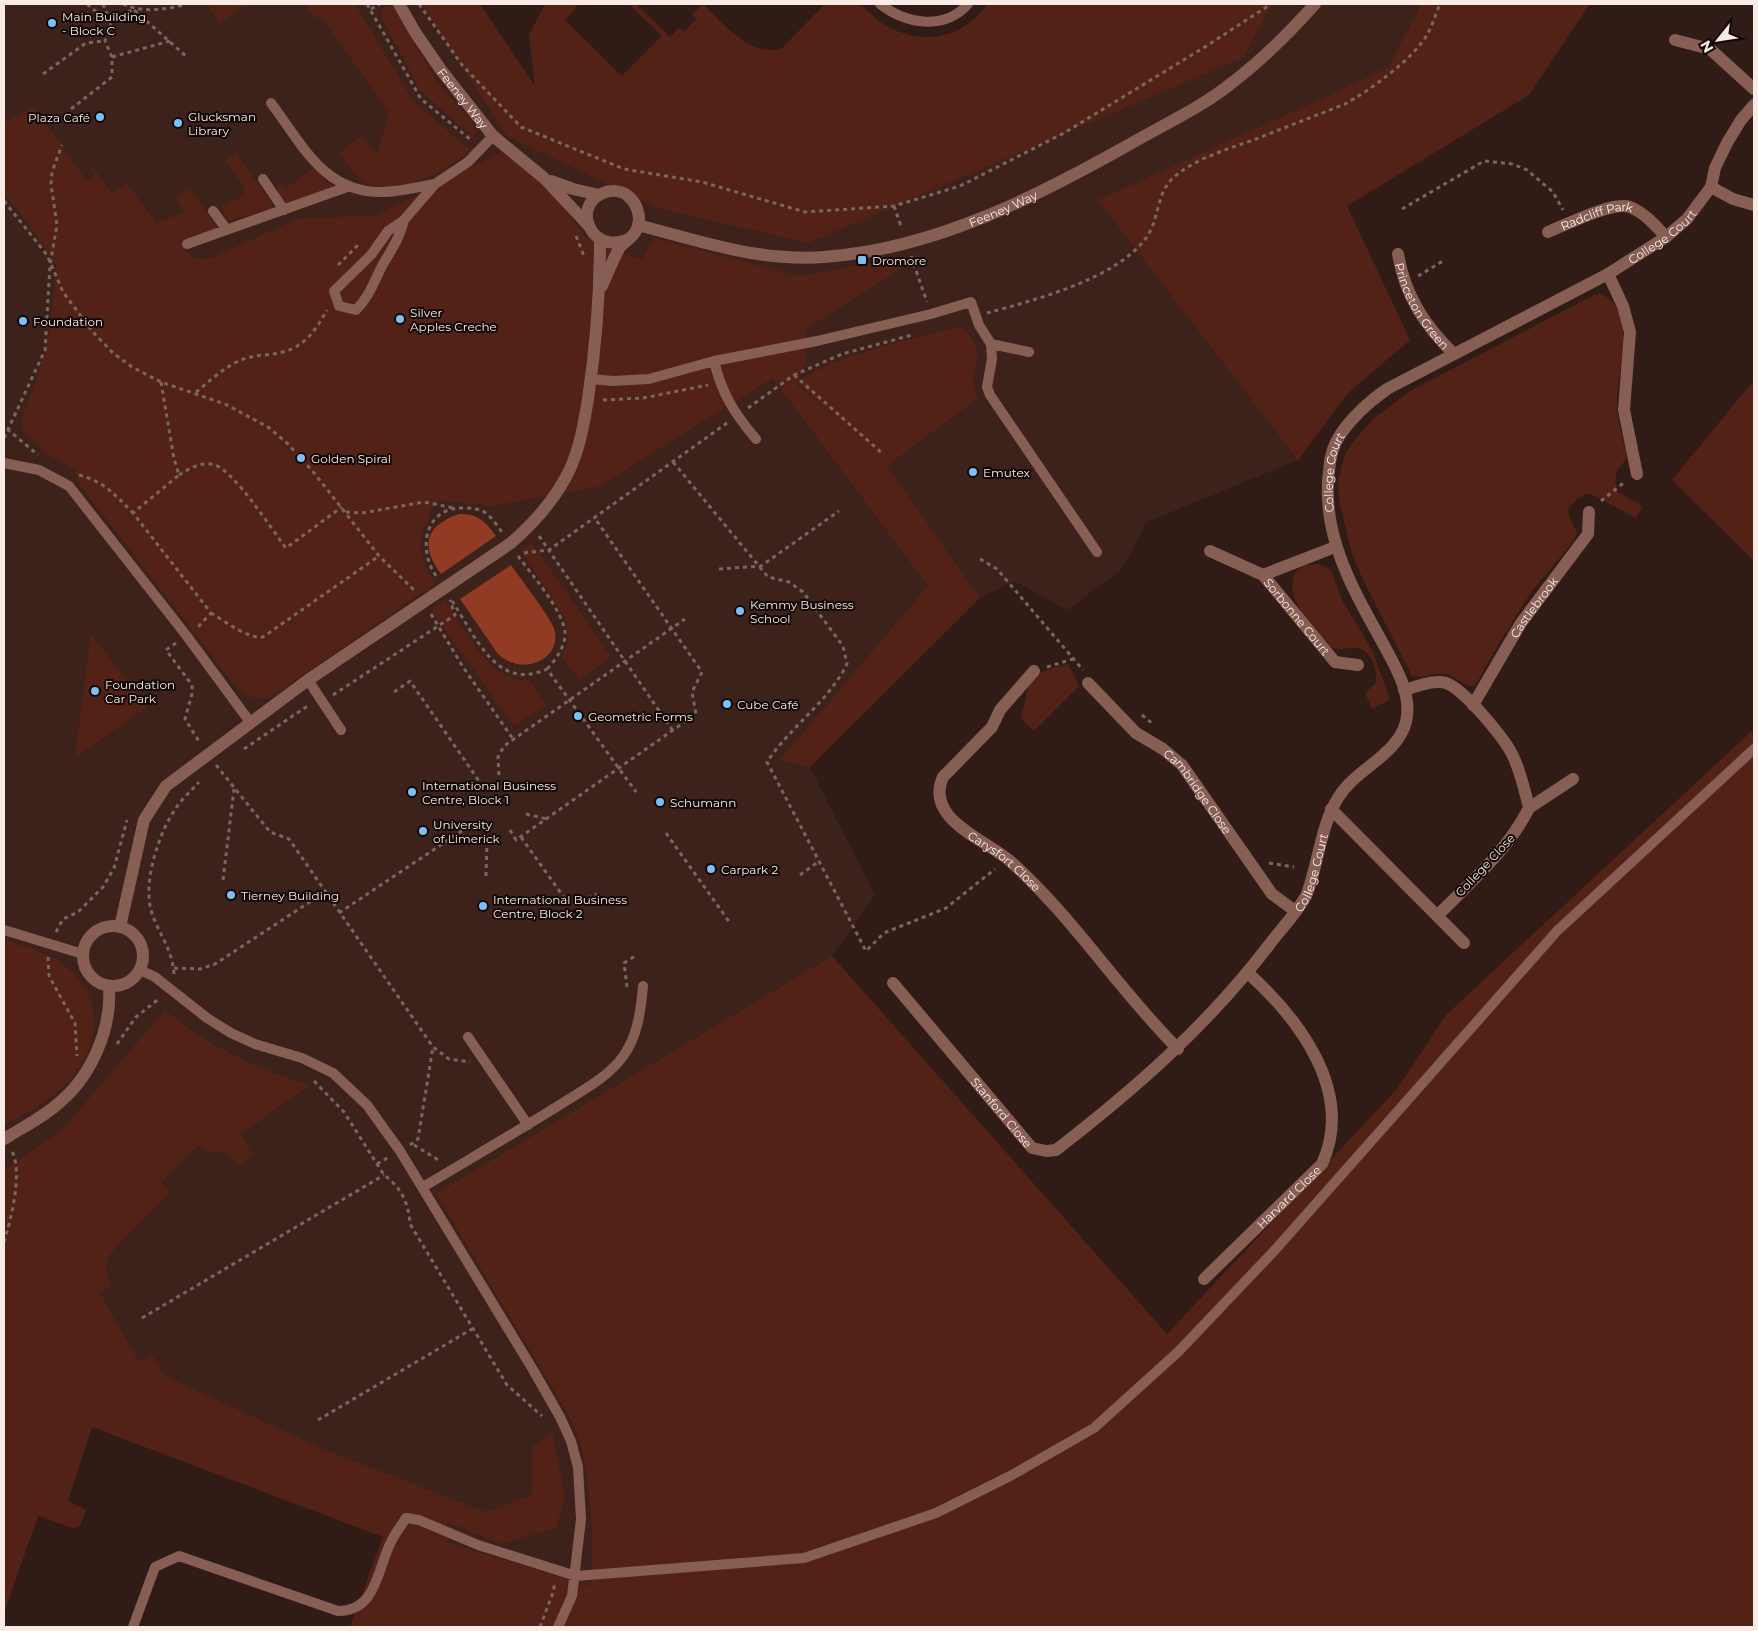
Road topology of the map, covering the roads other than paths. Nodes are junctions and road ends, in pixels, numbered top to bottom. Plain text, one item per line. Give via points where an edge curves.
1 (399, 4) edge
2 (880, 4) edge
3 (968, 4) edge
4 (1315, 4) edge
5 (1675, 40) dead end
6 (1754, 90) edge
7 (271, 103) dead end
8 (1754, 105) edge
9 (494, 136) junction
10 (544, 178) junction
11 (262, 179) dead end
12 (435, 184) junction
13 (347, 187) junction
14 (1711, 187) junction
15 (599, 195) junction
16 (1754, 205) edge
17 (213, 210) dead end
18 (284, 210) junction
19 (404, 220) junction
20 (588, 225) junction
21 (638, 225) junction
22 (227, 230) junction
23 (1548, 232) dead end
24 (1666, 237) junction
25 (600, 240) junction
26 (626, 240) junction
27 (187, 244) dead end
28 (1398, 254) dead end
29 (1608, 274) junction
30 (600, 290) junction
31 (991, 344) junction
32 (1029, 352) dead end
33 (1454, 354) junction
34 (714, 360) junction
35 (591, 379) junction
36 (756, 439) dead end
37 (4, 463) edge
38 (1637, 474) road end
39 (1589, 512) dead end
40 (1335, 547) junction
41 (1097, 552) dead end
42 (1210, 552) dead end
43 (1263, 575) junction
44 (1358, 665) dead end
45 (1034, 671) road end
46 (308, 680) junction
47 (1088, 683) dead end
48 (1404, 690) junction
49 (1473, 705) junction
50 (250, 722) junction
51 (341, 730) dead end
52 (1754, 749) edge
53 (1573, 779) dead end
54 (1529, 808) junction
55 (1331, 809) junction
56 (1295, 911) junction
57 (1438, 915) junction
58 (120, 927) junction
59 (4, 930) edge
60 (1464, 943) dead end
61 (83, 954) junction
62 (140, 970) junction
63 (1248, 973) junction
64 (894, 983) dead end
65 (109, 986) junction
66 (643, 986) dead end
67 (468, 1037) dead end
68 (1178, 1049) junction
69 (528, 1124) junction
70 (6, 1137) edge
71 (423, 1187) junction
72 (1204, 1279) dead end
73 (576, 1576) junction
74 (134, 1627) edge
75 (558, 1627) edge

1 - 9 street, Feeney Way via 442,70
2 - 3 lane via 898,16 925,22 953,16
4 - 21 street, Feeney Way via 1264,56 1232,83 1195,107 1106,157 957,228 907,244 862,254 822,258 764,256
5 - 6 street via 1710,49
7 - 13 lane via 323,171
8 - 14 street, College Court via 1727,143 1715,168
9 - 10 street, Feeney Way
9 - 12 lane via 468,162
10 - 15 street, Feeney Way via 561,186
10 - 20 street, Feeney Way
11 - 18 lane
12 - 13 lane via 382,192
12 - 19 lane
13 - 18 lane
14 - 16 street via 1733,199
14 - 24 street, College Court via 1687,219
15 - 20 street via 589,207
15 - 21 street via 616,191 626,194 634,201 639,213
17 - 22 lane
18 - 22 lane
19 - 19 lane via 401,235 368,298 356,310 339,306 334,291 371,255 388,231
20 - 25 street
21 - 26 street
22 - 27 lane
23 - 24 street, Radcliff Park via 1616,206 1643,214
24 - 29 street, College Court
25 - 26 street via 611,243
25 - 30 street
26 - 30 street
28 - 33 street, Princeton Green via 1404,283 1416,310
29 - 33 street, College Court
29 - 38 street via 1623,306 1630,332 1624,410
30 - 35 street
31 - 32 lane
31 - 34 lane via 971,302 817,341
31 - 41 lane via 987,387 990,395
33 - 40 street, College Court via 1375,398 1340,435 1330,462 1327,484
34 - 35 lane via 649,379
34 - 36 lane via 721,388 737,416
35 - 46 street via 578,447 570,469 555,496 531,525 447,593
37 - 50 lane via 39,470 69,486
39 - 49 street, Castlebrook via 1588,534 1521,623
40 - 43 street
40 - 48 street, College Court
42 - 43 street, Sorbonne Court
43 - 44 street, Sorbonne Court via 1335,662
45 - 68 street, Carysfort Close via 1000,710 992,727 943,777 938,788 943,808 1007,859 1042,892
46 - 50 street
46 - 51 lane
47 - 56 street, Cambridge Close via 1136,733 1164,749 1182,765 1272,894
48 - 49 street via 1431,682 1445,683
48 - 55 street, College Court via 1408,706 1400,737 1350,782
49 - 54 street via 1513,755
50 - 58 street via 166,786 152,804 136,846
52 - 73 lane via 1557,931 1275,1250 1178,1352 1094,1428 936,1514 804,1558
53 - 54 street
54 - 57 street, College Close via 1522,824 1497,855
55 - 56 street, College Court via 1306,895
55 - 57 street
56 - 63 street, College Court
57 - 60 street
58 - 61 street via 109,926 91,936
58 - 62 street via 135,936 140,944 143,961
59 - 61 lane
61 - 65 street via 87,972 100,984
62 - 65 street via 127,983
62 - 71 lane via 155,977 231,1033 302,1058 333,1074 367,1105
63 - 68 street, College Court
63 - 72 street, Harvard Close via 1282,1006 1315,1055 1328,1093 1331,1138 1322,1164
64 - 68 street, Stanford Close via 1032,1148 1056,1150 1117,1104
65 - 70 street via 110,1007 102,1035 92,1062 78,1085 38,1119
66 - 69 lane via 635,1034 616,1066 600,1080
67 - 69 lane
69 - 71 lane
71 - 73 lane via 560,1417 571,1441 578,1467 581,1519
73 - 74 lane via 406,1518 391,1541 368,1599 357,1608 338,1611 179,1556 156,1566
73 - 75 lane via 572,1596

